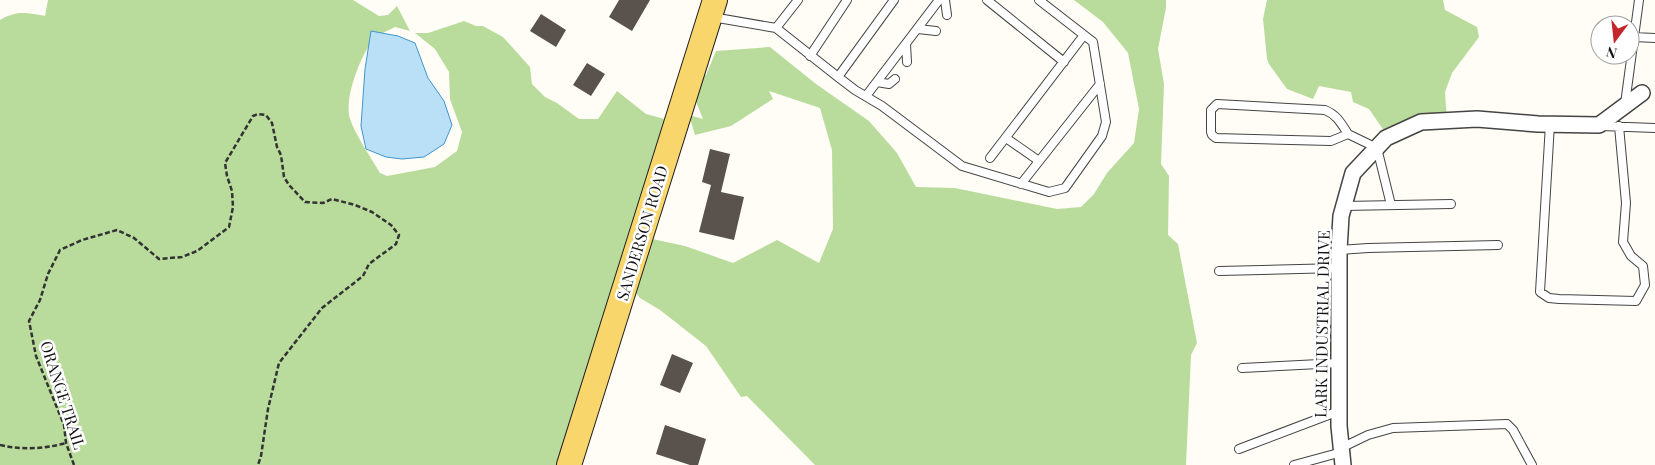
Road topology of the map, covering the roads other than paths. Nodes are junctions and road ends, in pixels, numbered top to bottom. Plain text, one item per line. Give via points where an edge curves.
1 (798, 0) edge
2 (847, 0) edge
3 (894, 0) edge
4 (939, 0) edge
5 (945, 0) edge
6 (987, 0) edge
7 (1039, 0) edge
8 (1639, 0) edge
9 (712, 8) edge
10 (947, 15) dead end
11 (1637, 15) edge
12 (776, 28) junction
13 (918, 29) junction
14 (936, 31) dead end
15 (1084, 35) junction
16 (1640, 37) edge
17 (1655, 38) edge
18 (906, 44) junction
19 (810, 56) junction
20 (907, 62) dead end
21 (1064, 62) junction
22 (1630, 65) edge
23 (838, 77) junction
24 (896, 79) dead end
25 (878, 82) junction
26 (1100, 84) junction
27 (1642, 93) dead end
28 (866, 96) junction
29 (1625, 106) junction
30 (1550, 124) junction
31 (1599, 126) junction
32 (1619, 126) junction
33 (1655, 128) edge
34 (1348, 134) junction
35 (1006, 138) junction
36 (1377, 148) junction
37 (990, 158) dead end
38 (1039, 161) junction
39 (1021, 184) junction
40 (1451, 204) dead end
41 (1391, 205) junction
42 (1344, 206) junction
43 (1498, 246) dead end
44 (1339, 250) junction
45 (1339, 268) junction
46 (1219, 271) dead end
47 (1339, 363) junction
48 (1242, 368) dead end
49 (1339, 411) junction
50 (1239, 449) dead end
51 (1342, 455) edge
52 (569, 465) edge
53 (1294, 465) edge
54 (1532, 465) edge

1 - 12 lane
2 - 19 lane
3 - 23 lane
4 - 13 lane
5 - 10 lane
6 - 21 lane
7 - 15 lane
8 - 11 lane
9 - 12 lane
9 - 52 main road, SANDERSON ROAD
12 - 19 lane
13 - 14 lane
13 - 18 lane
15 - 21 lane
15 - 26 lane via 1093,42
16 - 17 lane
18 - 20 lane
18 - 25 lane
19 - 23 lane
21 - 35 lane
22 - 29 lane
23 - 28 lane
24 - 25 lane via 890,84
25 - 28 lane
26 - 38 lane
26 - 39 lane via 1106,122 1102,136 1065,188 1048,192
27 - 29 street
28 - 39 lane via 962,166
29 - 31 street
30 - 31 street, LARK INDUSTRIAL DRIVE
30 - 32 lane via 1540,292 1549,298 1559,299 1636,301 1645,285 1643,266 1631,256 1623,242 1626,203
30 - 36 street, LARK INDUSTRIAL DRIVE via 1477,119 1421,122 1386,138
31 - 32 lane
32 - 33 lane
34 - 34 lane via 1330,142 1216,138 1211,132 1211,110 1217,104 1325,110 1340,120
34 - 36 lane
35 - 37 lane
35 - 38 lane
36 - 41 lane
36 - 42 street, LARK INDUSTRIAL DRIVE via 1353,173
38 - 39 lane
40 - 41 lane
41 - 42 lane
42 - 44 street, LARK INDUSTRIAL DRIVE
43 - 44 lane
44 - 45 street, LARK INDUSTRIAL DRIVE
45 - 46 lane
45 - 47 street, LARK INDUSTRIAL DRIVE
47 - 48 lane
47 - 49 street, LARK INDUSTRIAL DRIVE
49 - 50 lane
49 - 51 street, LARK INDUSTRIAL DRIVE
51 - 53 lane
51 - 54 lane via 1368,435 1393,428 1507,424

